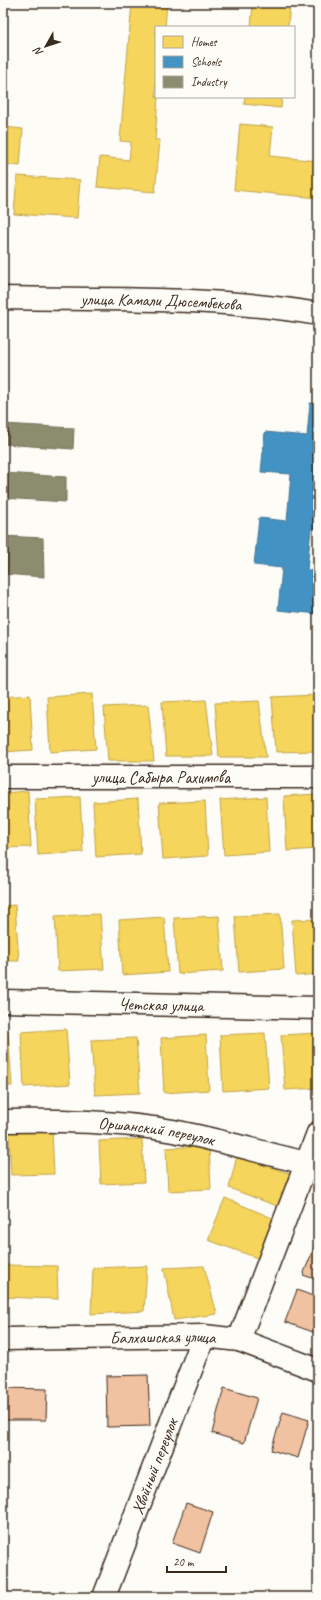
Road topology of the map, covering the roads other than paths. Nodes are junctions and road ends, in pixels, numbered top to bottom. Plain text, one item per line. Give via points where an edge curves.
1 (3, 298) edge
2 (318, 314) edge
3 (3, 777) edge
4 (318, 777) edge
5 (3, 1001) edge
6 (318, 1008) edge
7 (3, 1121) edge
8 (318, 1133) edge
9 (306, 1163) junction
10 (204, 1336) junction
11 (3, 1339) edge
12 (239, 1340) junction
13 (318, 1370) edge
14 (104, 1597) edge

1 - 2 street, улица Камали Дюсембекова via 202,302 286,308
3 - 4 street, улица Сабыра Рахимова
5 - 6 street, Четская улица
7 - 9 street, Оршанский переулок via 99,1122 174,1131
8 - 9 street
9 - 12 street
10 - 11 street, Балхашская улица
10 - 12 street, Балхашская улица
10 - 14 street, Хвойный переулок
12 - 13 street, Балхашская улица

